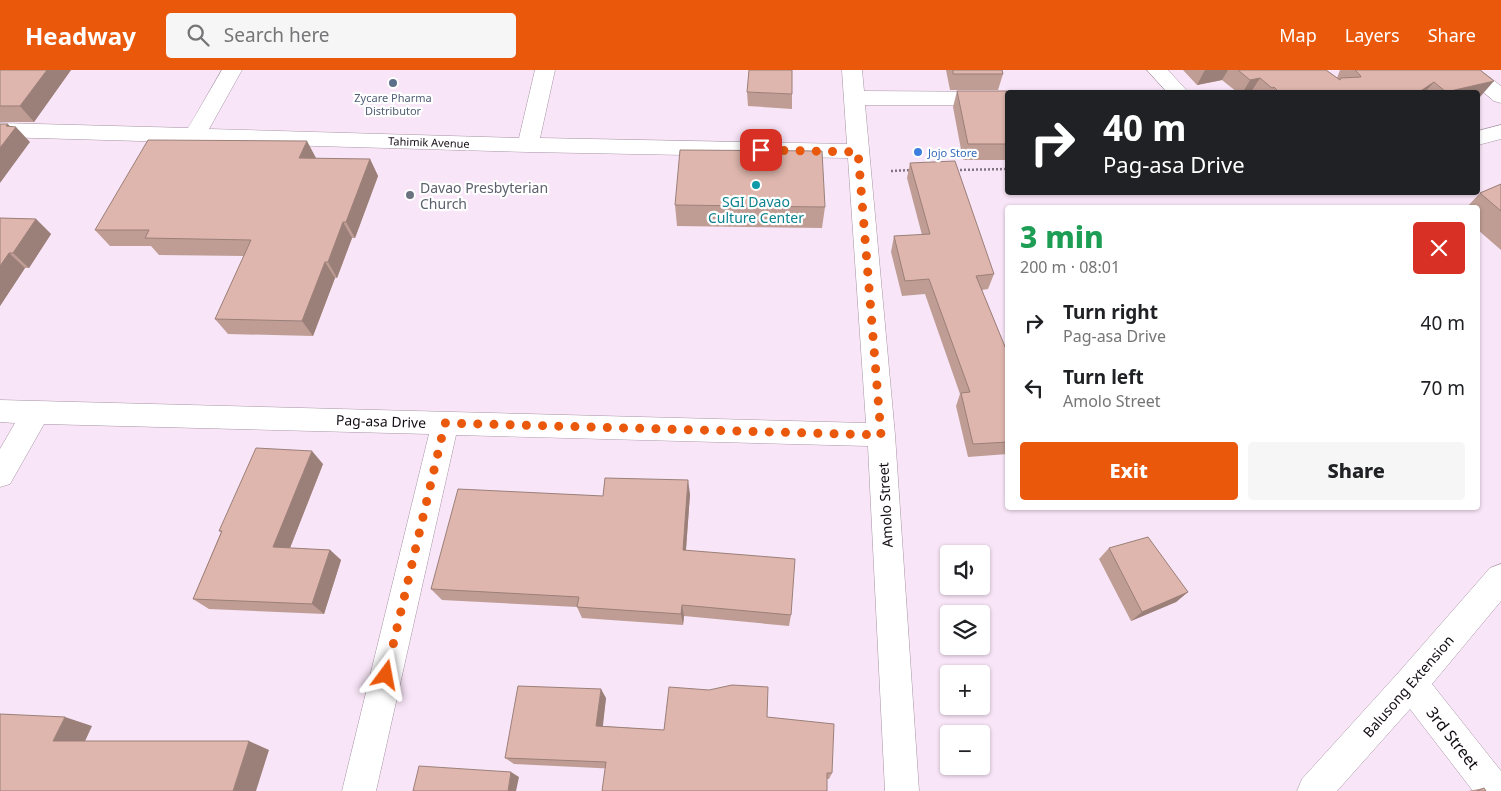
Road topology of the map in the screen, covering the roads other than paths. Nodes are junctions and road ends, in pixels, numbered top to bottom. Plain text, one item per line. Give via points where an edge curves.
1 (232, 70) edge
2 (546, 70) edge
3 (852, 70) edge
4 (1157, 70) edge
5 (1468, 70) edge
6 (1176, 90) edge
7 (1501, 96) edge
8 (854, 98) junction
9 (1005, 98) edge
10 (0, 130) edge
11 (1501, 132) edge
12 (194, 136) junction
13 (1480, 137) edge
14 (528, 145) junction
15 (859, 161) junction
16 (0, 411) edge
17 (36, 412) junction
18 (445, 423) junction
19 (881, 435) junction
20 (0, 475) edge
21 (1501, 578) edge
22 (1411, 684) junction
23 (359, 791) edge
24 (902, 791) edge
25 (1314, 791) edge
26 (1495, 791) edge

1 - 12 street
2 - 14 street
3 - 8 street, Amolo Street
4 - 6 street
5 - 7 street
8 - 9 street
8 - 15 street, Amolo Street
10 - 12 street, Tahimik Avenue
11 - 13 street
12 - 14 street, Tahimik Avenue
14 - 15 street, Tahimik Avenue
15 - 19 street, Amolo Street
16 - 17 street, Pag-asa Drive
17 - 18 street, Pag-asa Drive
17 - 20 street
18 - 19 street, Pag-asa Drive
18 - 23 street
19 - 24 street, Amolo Street
21 - 22 street, Balusong Extension
22 - 25 street, Balusong Extension
22 - 26 street, 3rd Street

